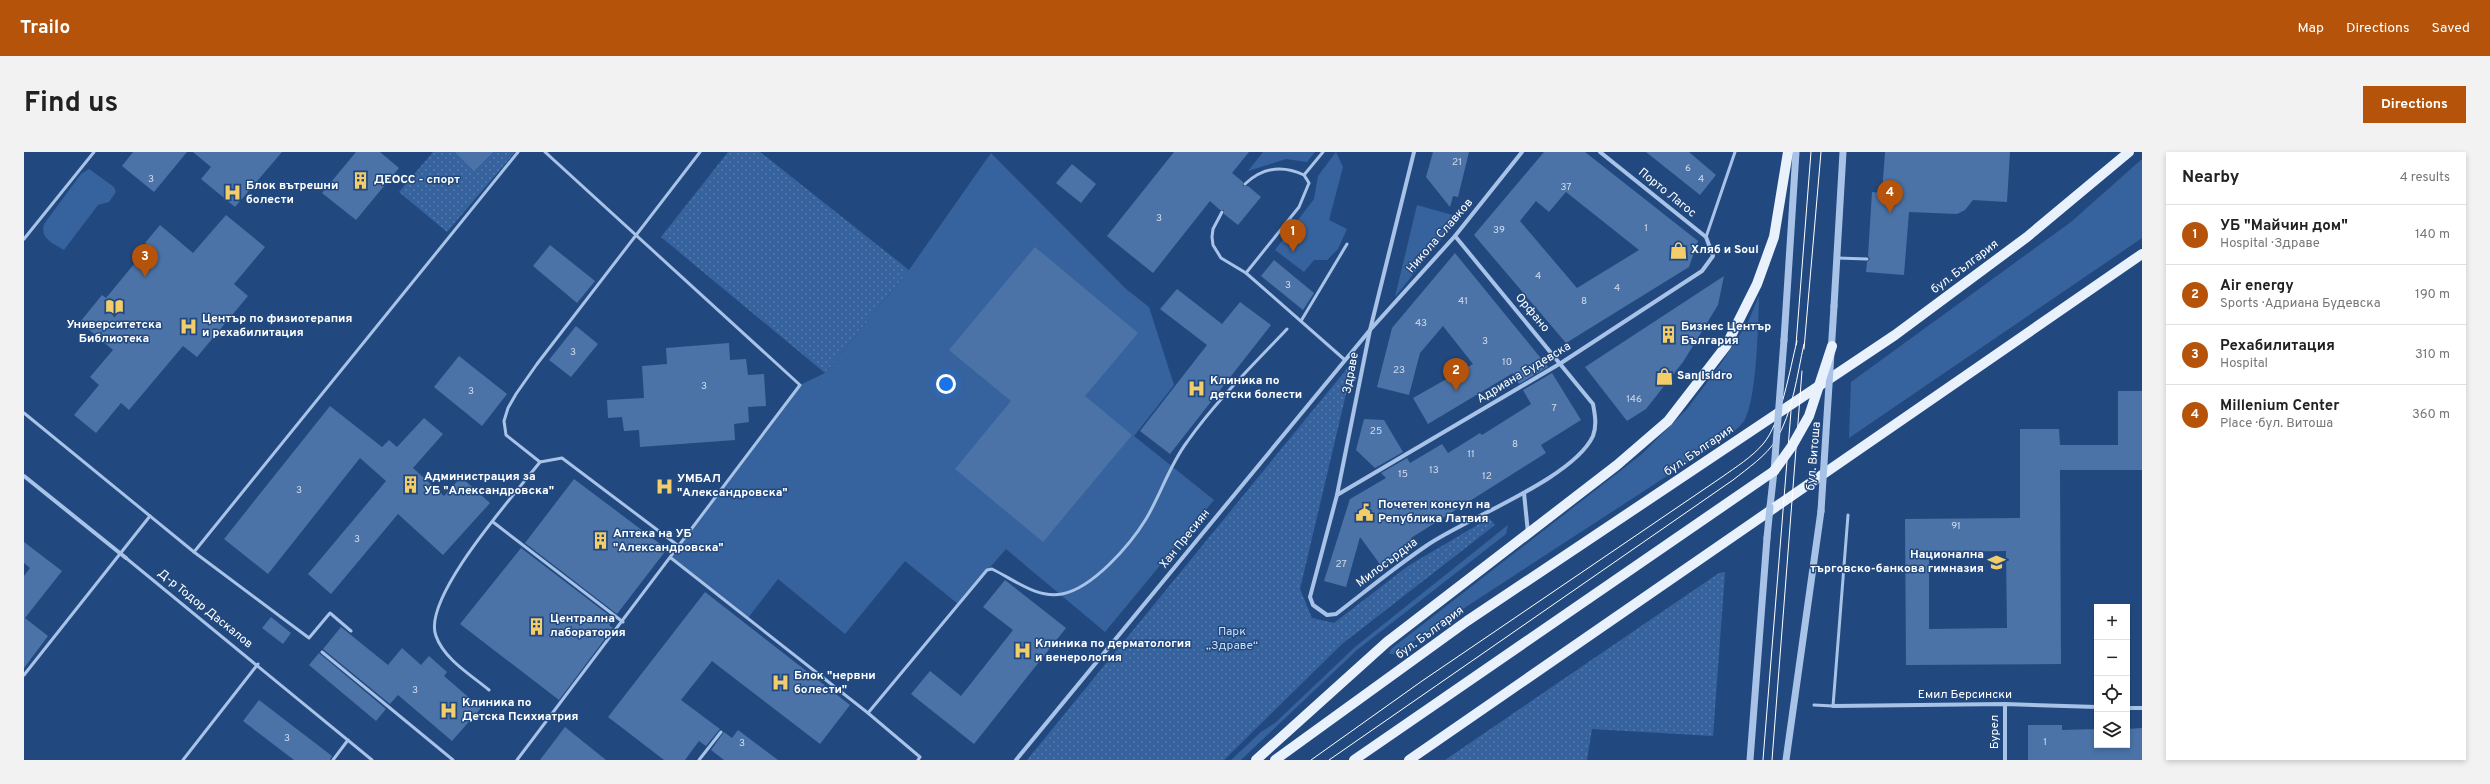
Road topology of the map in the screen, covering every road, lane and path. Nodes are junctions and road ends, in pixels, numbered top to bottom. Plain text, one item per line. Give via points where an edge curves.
1 (94, 152) edge
2 (518, 152) edge
3 (546, 152) edge
4 (700, 152) edge
5 (1323, 152) edge
6 (1414, 152) edge
7 (1522, 152) edge
8 (1600, 152) edge
9 (1735, 152) edge
10 (1788, 152) edge
11 (1796, 152) edge
12 (1843, 152) edge
13 (2128, 152) edge
14 (1304, 175) junction
15 (1245, 184) dead end
16 (1222, 212) dead end
17 (636, 234) junction
18 (1455, 236) junction
19 (1706, 237) junction
20 (24, 239) edge
21 (1347, 244) dead end
22 (2142, 254) edge
23 (1837, 258) junction
24 (1867, 259) dead end
25 (1246, 273) junction
26 (1301, 320) junction
27 (1287, 329) dead end
28 (1370, 330) junction
29 (1832, 346) junction
30 (1345, 360) junction
31 (1561, 363) junction
32 (1593, 404) joint
33 (24, 413) edge
34 (540, 462) junction
35 (1774, 471) junction
36 (24, 476) edge
37 (1524, 493) junction
38 (1337, 495) junction
39 (1848, 515) dead end
40 (150, 516) junction
41 (493, 522) junction
42 (1528, 534) junction
43 (680, 547) junction
44 (194, 552) junction
45 (120, 553) junction
46 (126, 558) joint
47 (671, 558) junction
48 (1310, 597) joint
49 (623, 622) junction
50 (351, 631) dead end
51 (322, 652) dead end
52 (258, 664) junction
53 (24, 675) edge
54 (489, 690) dead end
55 (2005, 704) junction
56 (1814, 705) dead end
57 (1833, 706) junction
58 (2094, 707) edge
59 (2130, 708) edge
60 (2142, 708) edge
61 (868, 713) junction
62 (721, 732) dead end
63 (348, 740) junction
64 (183, 760) edge
65 (333, 760) edge
66 (372, 760) edge
67 (453, 760) edge
68 (517, 760) edge
69 (699, 760) edge
70 (918, 760) edge
71 (1016, 760) edge
72 (1256, 760) edge
73 (1275, 760) edge
74 (1354, 760) edge
75 (1409, 760) edge
76 (1750, 760) edge
77 (1786, 760) edge
78 (2005, 760) edge

1 - 20 lane
2 - 44 lane
3 - 17 lane
4 - 17 lane
5 - 14 lane
6 - 28 street, Здраве
7 - 18 street, Никола Славков
8 - 19 street, Порто Лагос
9 - 19 lane
10 - 42 main road via 1774,237 1757,284 1726,346 1668,421 1617,465
11 - 35 street, bridge
12 - 23 street, бул. Витоша
13 - 73 main road, бул. България via 2027,237 1895,335 1467,622
14 - 15 lane via 1283,168 1272,169 1252,177
14 - 25 lane via 1309,183 1299,207
16 - 25 lane via 1212,229 1213,245 1221,258
17 - 34 lane via 537,364 508,408 504,421 506,435
17 - 43 lane via 800,385
18 - 28 street, Никола Славков
18 - 31 street, Орфано
19 - 31 street, Адриана Будевска via 1713,256 1702,271
21 - 26 lane
22 - 75 main road
23 - 24 lane
23 - 29 street, бул. Витоша, bridge
25 - 26 lane
26 - 30 lane
27 - 61 lane via 1187,441 1145,519 1111,562 1075,591 1060,595 1032,590 992,569 987,570
28 - 30 street, Хан Пресиян
28 - 38 street, Здраве
29 - 35 main road, bridge via 1809,416
29 - 77 street, бул. Витоша, bridge via 1821,511
30 - 71 street, Хан Пресиян
31 - 32 street, Орфано
31 - 38 street, Адриана Будевска
32 - 37 street, Милосърдна via 1596,419 1593,436 1583,450
33 - 40 lane
34 - 41 lane
34 - 43 lane via 562,458
35 - 74 main road
35 - 76 street, bridge
36 - 45 street, Д-р Тодор Даскалов
37 - 42 street
37 - 48 street, Милосърдна via 1427,545 1336,614 1327,615 1320,611 1313,605
38 - 48 street, Здраве
39 - 57 lane
40 - 44 lane
40 - 45 lane
41 - 49 lane
41 - 54 lane via 461,562 438,608 434,622 435,636 442,647
42 - 72 main road via 1387,642
43 - 47 lane
44 - 50 lane via 309,638 330,613
45 - 46 street, Д-р Тодор Даскалов
45 - 53 lane
46 - 52 lane, Д-р Тодор Даскалов
47 - 49 lane
47 - 61 lane
49 - 68 lane
51 - 67 lane
52 - 63 lane, Д-р Тодор Даскалов
52 - 64 lane
55 - 57 street, Емил Берсински
55 - 58 street, Емил Берсински
55 - 78 street, Бурел
56 - 57 lane
59 - 60 street
61 - 70 lane via 920,757
62 - 69 lane
63 - 65 lane
63 - 66 lane, Д-р Тодор Даскалов

